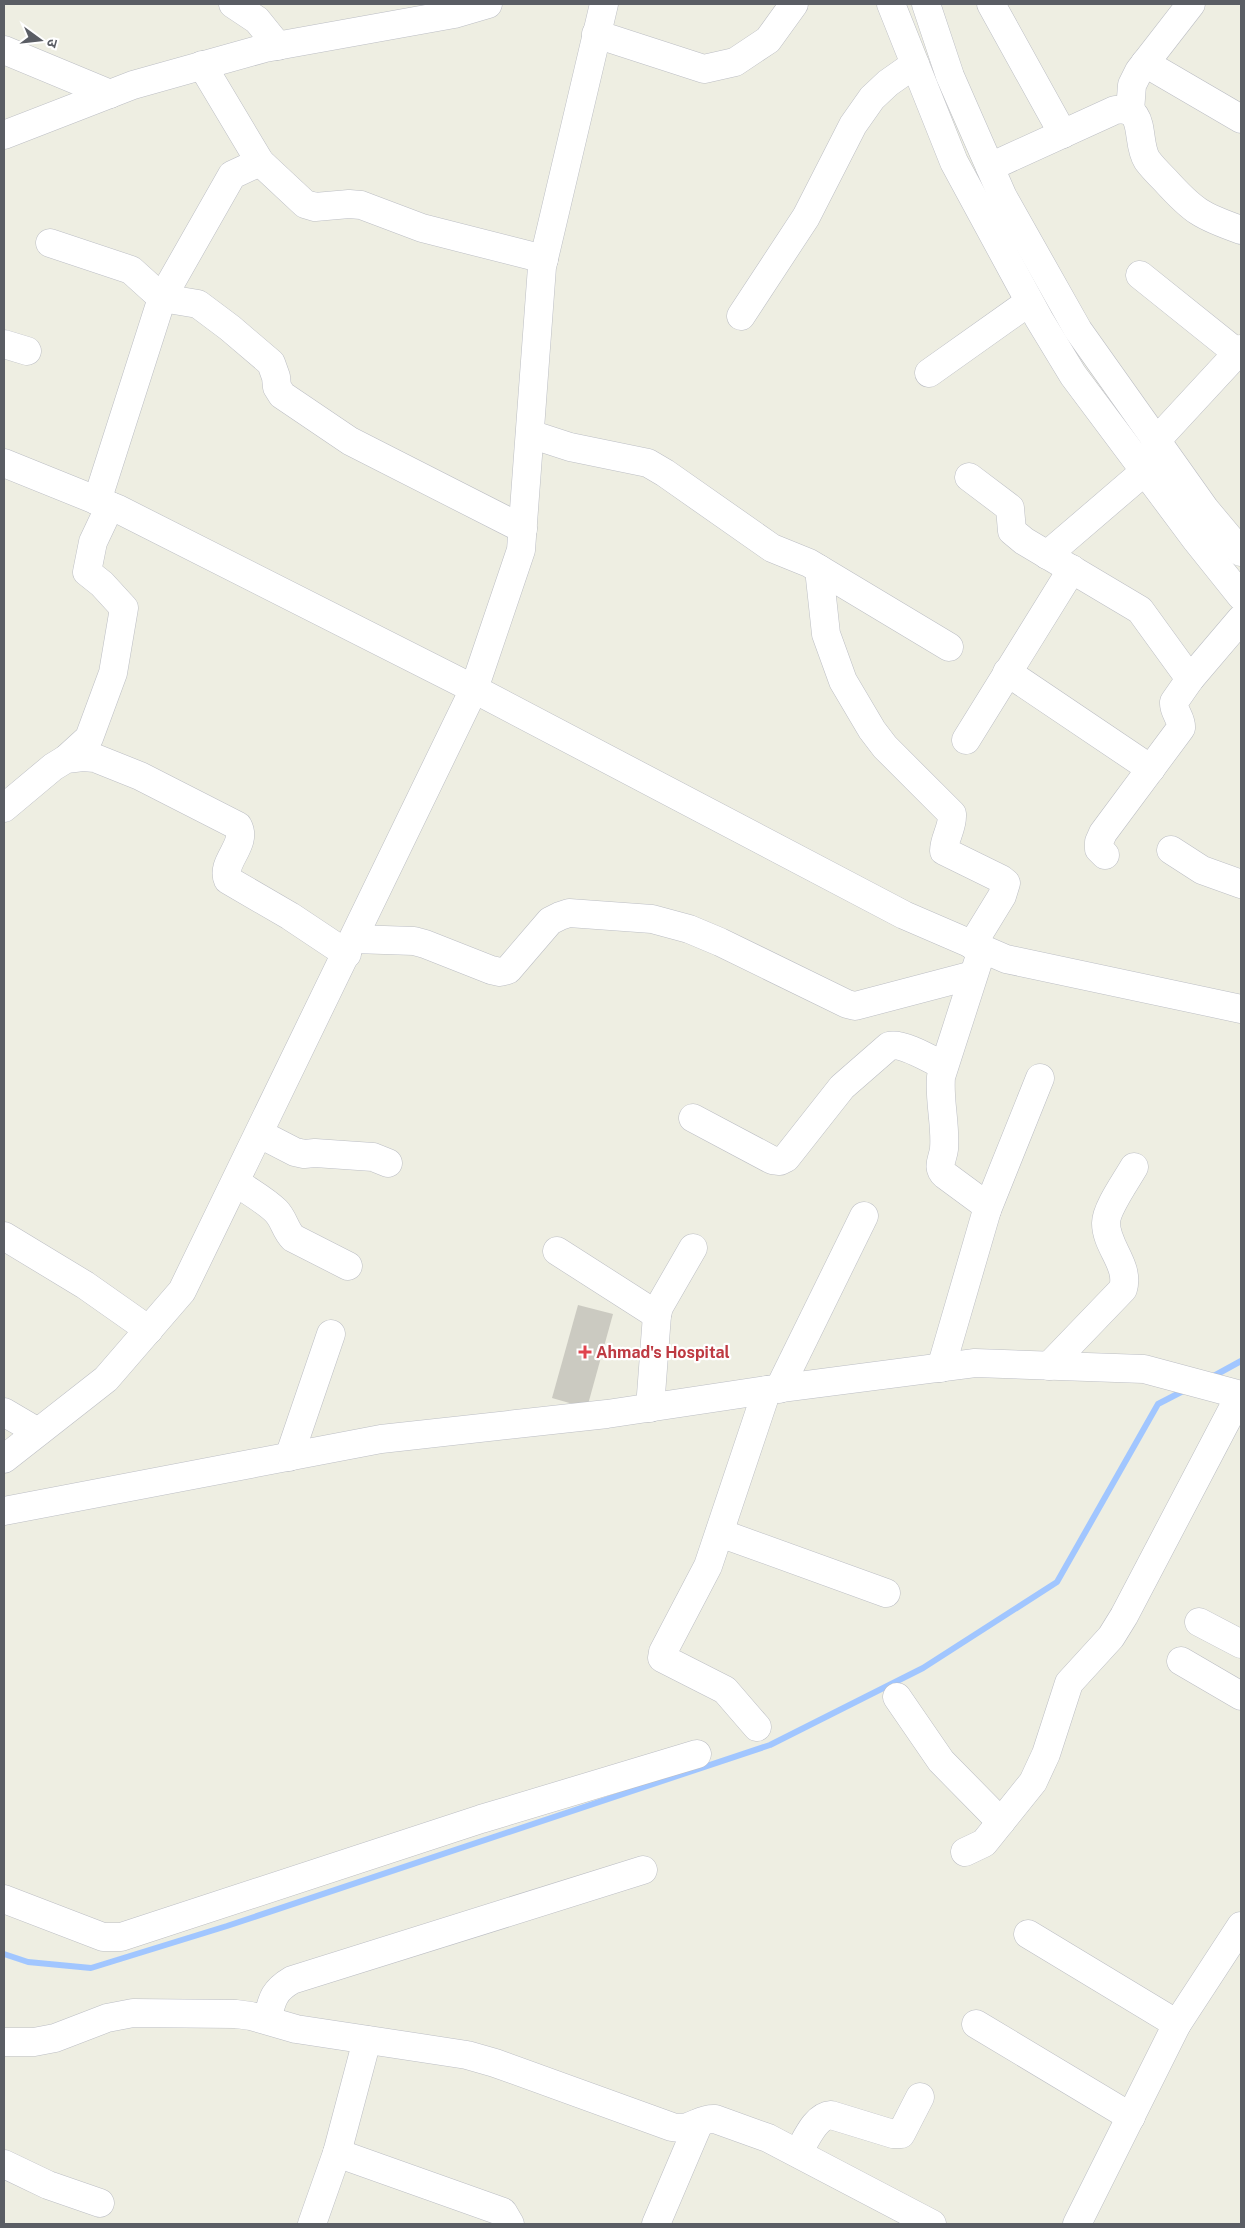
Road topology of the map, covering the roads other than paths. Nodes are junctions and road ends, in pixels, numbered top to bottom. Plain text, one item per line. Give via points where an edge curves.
1 (233, 4) edge
2 (488, 4) edge
3 (604, 4) edge
4 (794, 4) edge
5 (891, 4) edge
6 (926, 4) edge
7 (991, 4) edge
8 (1191, 4) edge
9 (596, 34) junction
10 (278, 46) junction
11 (4, 50) edge
12 (1145, 63) junction
13 (915, 64) junction
14 (202, 65) junction
15 (110, 94) junction
16 (1130, 111) junction
17 (1241, 119) edge
18 (1063, 134) junction
19 (4, 135) edge
20 (260, 162) junction
21 (990, 168) junction
22 (1241, 230) edge
23 (50, 244) dead end
24 (544, 259) junction
25 (1140, 275) dead end
26 (162, 298) junction
27 (1029, 302) junction
28 (741, 316) dead end
29 (1240, 352) edge
30 (928, 373) dead end
31 (530, 434) junction
32 (1155, 442) junction
33 (4, 463) edge
34 (1145, 471) junction
35 (969, 477) dead end
36 (103, 503) junction
37 (522, 529) junction
38 (1241, 552) edge
39 (1047, 554) junction
40 (819, 569) junction
41 (1072, 569) junction
42 (1241, 596) edge
43 (1241, 619) edge
44 (949, 647) dead end
45 (1007, 672) junction
46 (1190, 679) junction
47 (474, 689) junction
48 (966, 740) dead end
49 (66, 759) junction
50 (1151, 768) junction
51 (5, 810) edge
52 (1171, 850) dead end
53 (1105, 855) dead end
54 (1241, 884) edge
55 (350, 947) junction
56 (977, 947) junction
57 (973, 975) junction
58 (1241, 1009) edge
59 (944, 1066) junction
60 (1040, 1078) dead end
61 (694, 1118) dead end
62 (260, 1134) junction
63 (388, 1163) dead end
64 (1134, 1167) dead end
65 (236, 1182) junction
66 (987, 1210) junction
67 (864, 1216) dead end
68 (4, 1236) edge
69 (693, 1248) dead end
70 (557, 1251) dead end
71 (348, 1266) dead end
72 (657, 1315) junction
73 (149, 1330) junction
74 (331, 1334) dead end
75 (1049, 1366) junction
76 (941, 1368) junction
77 (773, 1390) junction
78 (1235, 1393) edge
79 (650, 1408) junction
80 (4, 1412) edge
81 (38, 1432) junction
82 (289, 1457) junction
83 (4, 1459) edge
84 (4, 1511) edge
85 (720, 1533) junction
86 (886, 1593) dead end
87 (1198, 1622) dead end
88 (1241, 1644) edge
89 (1182, 1661) dead end
90 (897, 1696) dead end
91 (1241, 1696) edge
92 (757, 1727) dead end
93 (697, 1754) dead end
94 (1001, 1822) junction
95 (965, 1852) dead end
96 (643, 1870) dead end
97 (4, 1899) edge
98 (1241, 1926) edge
99 (1028, 1934) dead end
100 (267, 2020) junction
101 (976, 2024) dead end
102 (1177, 2024) junction
103 (367, 2040) junction
104 (4, 2042) edge
105 (920, 2098) dead end
106 (1131, 2117) junction
107 (699, 2123) junction
108 (337, 2153) junction
109 (798, 2154) junction
110 (4, 2164) edge
111 (100, 2203) dead end
112 (312, 2224) edge
113 (510, 2224) edge
114 (656, 2224) edge
115 (932, 2224) edge
116 (1077, 2224) edge

1 - 10 street via 258,20
2 - 10 street via 454,14
3 - 9 street
4 - 9 street via 768,40 735,62 704,68
5 - 13 street
6 - 21 street via 950,76
7 - 18 street
8 - 12 street
9 - 24 street
10 - 14 street
11 - 15 street
12 - 16 street via 1132,85
12 - 17 street
13 - 27 street via 954,162
13 - 28 street via 872,98 852,125 806,217
14 - 15 street
14 - 20 street
15 - 19 street
16 - 18 street via 1125,108 1115,110
16 - 22 street via 1137,119 1147,160 1185,202 1209,219
18 - 21 street
20 - 24 street via 305,204 315,207 361,205 422,228
20 - 26 street via 232,176
21 - 32 street via 1084,341
23 - 26 street via 131,270
24 - 31 street
25 - 29 street
26 - 36 street
26 - 37 street via 198,304 230,328 271,363 282,395 342,436
27 - 30 street
27 - 34 street via 1073,375
29 - 32 street
31 - 37 street
31 - 40 street via 570,447 648,463 772,548
32 - 38 street
33 - 36 street
34 - 39 street
34 - 42 street
35 - 39 street via 1010,508 1012,531
36 - 47 street
36 - 49 street via 87,572 124,608 112,672 89,738
37 - 47 street via 521,550
39 - 41 street
40 - 44 street
40 - 56 street via 826,634 848,690 885,746 952,814 944,851 1006,883
41 - 45 street
41 - 46 street via 1140,610
43 - 46 street
45 - 48 street
45 - 50 street
46 - 50 street via 1173,707 1182,722 1181,728
47 - 55 street
47 - 56 street via 904,915
49 - 51 street
49 - 55 street via 95,758 140,776 231,821 241,832 226,870 228,880
50 - 53 street via 1103,834 1099,849
52 - 54 street via 1202,870
55 - 57 street via 414,941 500,972 516,963 550,921 569,913 652,919 689,929 855,1006
55 - 62 street
56 - 57 street
56 - 58 street via 1006,959
57 - 59 street
59 - 61 street via 902,1046 889,1046 842,1087 786,1158 780,1161 772,1160
59 - 66 street via 940,1088 944,1148 941,1172 983,1202
60 - 66 street
62 - 63 street via 295,1152 373,1157
62 - 65 street
64 - 75 street via 1106,1222 1124,1272 1126,1281 1123,1289
65 - 71 street via 275,1210 293,1238
65 - 73 street via 182,1291
66 - 76 street
67 - 77 street
68 - 73 street via 85,1285
69 - 72 street
70 - 72 street
72 - 79 street
73 - 81 street via 106,1378
74 - 82 street
75 - 76 street via 975,1363
75 - 78 street via 1144,1369
76 - 77 street
77 - 79 street
77 - 85 street
78 - 94 street via 1124,1616 1111,1637 1069,1684 1039,1771
79 - 82 street via 381,1439
80 - 81 street
81 - 83 street
82 - 84 street
85 - 86 street
85 - 92 street via 703,1577 662,1658 724,1690
87 - 88 street
89 - 91 street
90 - 94 street via 941,1761
93 - 97 street via 481,1819 121,1936 103,1937
94 - 95 street via 984,1843
96 - 100 street via 292,1980 274,1995
98 - 102 street
99 - 102 street
100 - 103 street via 296,2029
100 - 104 street via 236,2014 133,2013 107,2018 55,2038
101 - 106 street
102 - 106 street
103 - 107 street via 467,2055 672,2127 683,2129
103 - 108 street
105 - 109 street via 901,2134 831,2115 824,2116
106 - 116 street
107 - 109 street via 707,2118 715,2119 768,2138
107 - 114 street
108 - 112 street
108 - 113 street via 503,2212
109 - 115 street
110 - 111 street via 48,2185

